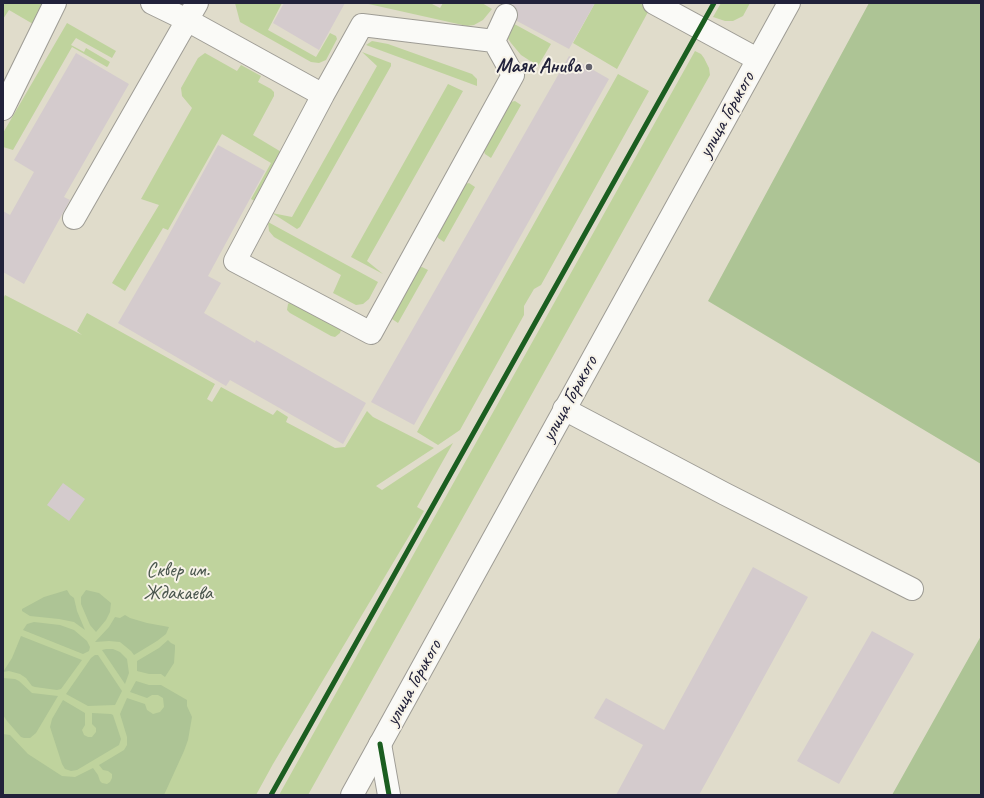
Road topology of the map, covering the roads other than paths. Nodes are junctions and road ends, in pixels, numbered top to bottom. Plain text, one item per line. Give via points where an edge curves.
1 (55, 3) edge
2 (152, 3) edge
3 (654, 3) edge
4 (789, 3) edge
5 (192, 12) edge
6 (506, 15) dead end
7 (494, 41) junction
8 (757, 60) junction
9 (323, 95) junction
10 (3, 109) edge
11 (74, 218) dead end
12 (564, 409) junction
13 (912, 589) dead end
14 (380, 744) junction
15 (352, 795) edge
16 (389, 795) edge

1 - 10 main road
2 - 5 main road
3 - 8 main road
4 - 8 main road, улица Горького
5 - 9 main road
5 - 11 main road
6 - 7 main road
7 - 9 main road via 362,25
7 - 9 main road via 513,75 371,333 235,261
8 - 12 main road, улица Горького
12 - 13 main road
12 - 14 main road, улица Горького
14 - 15 main road, улица Горького
14 - 16 main road

